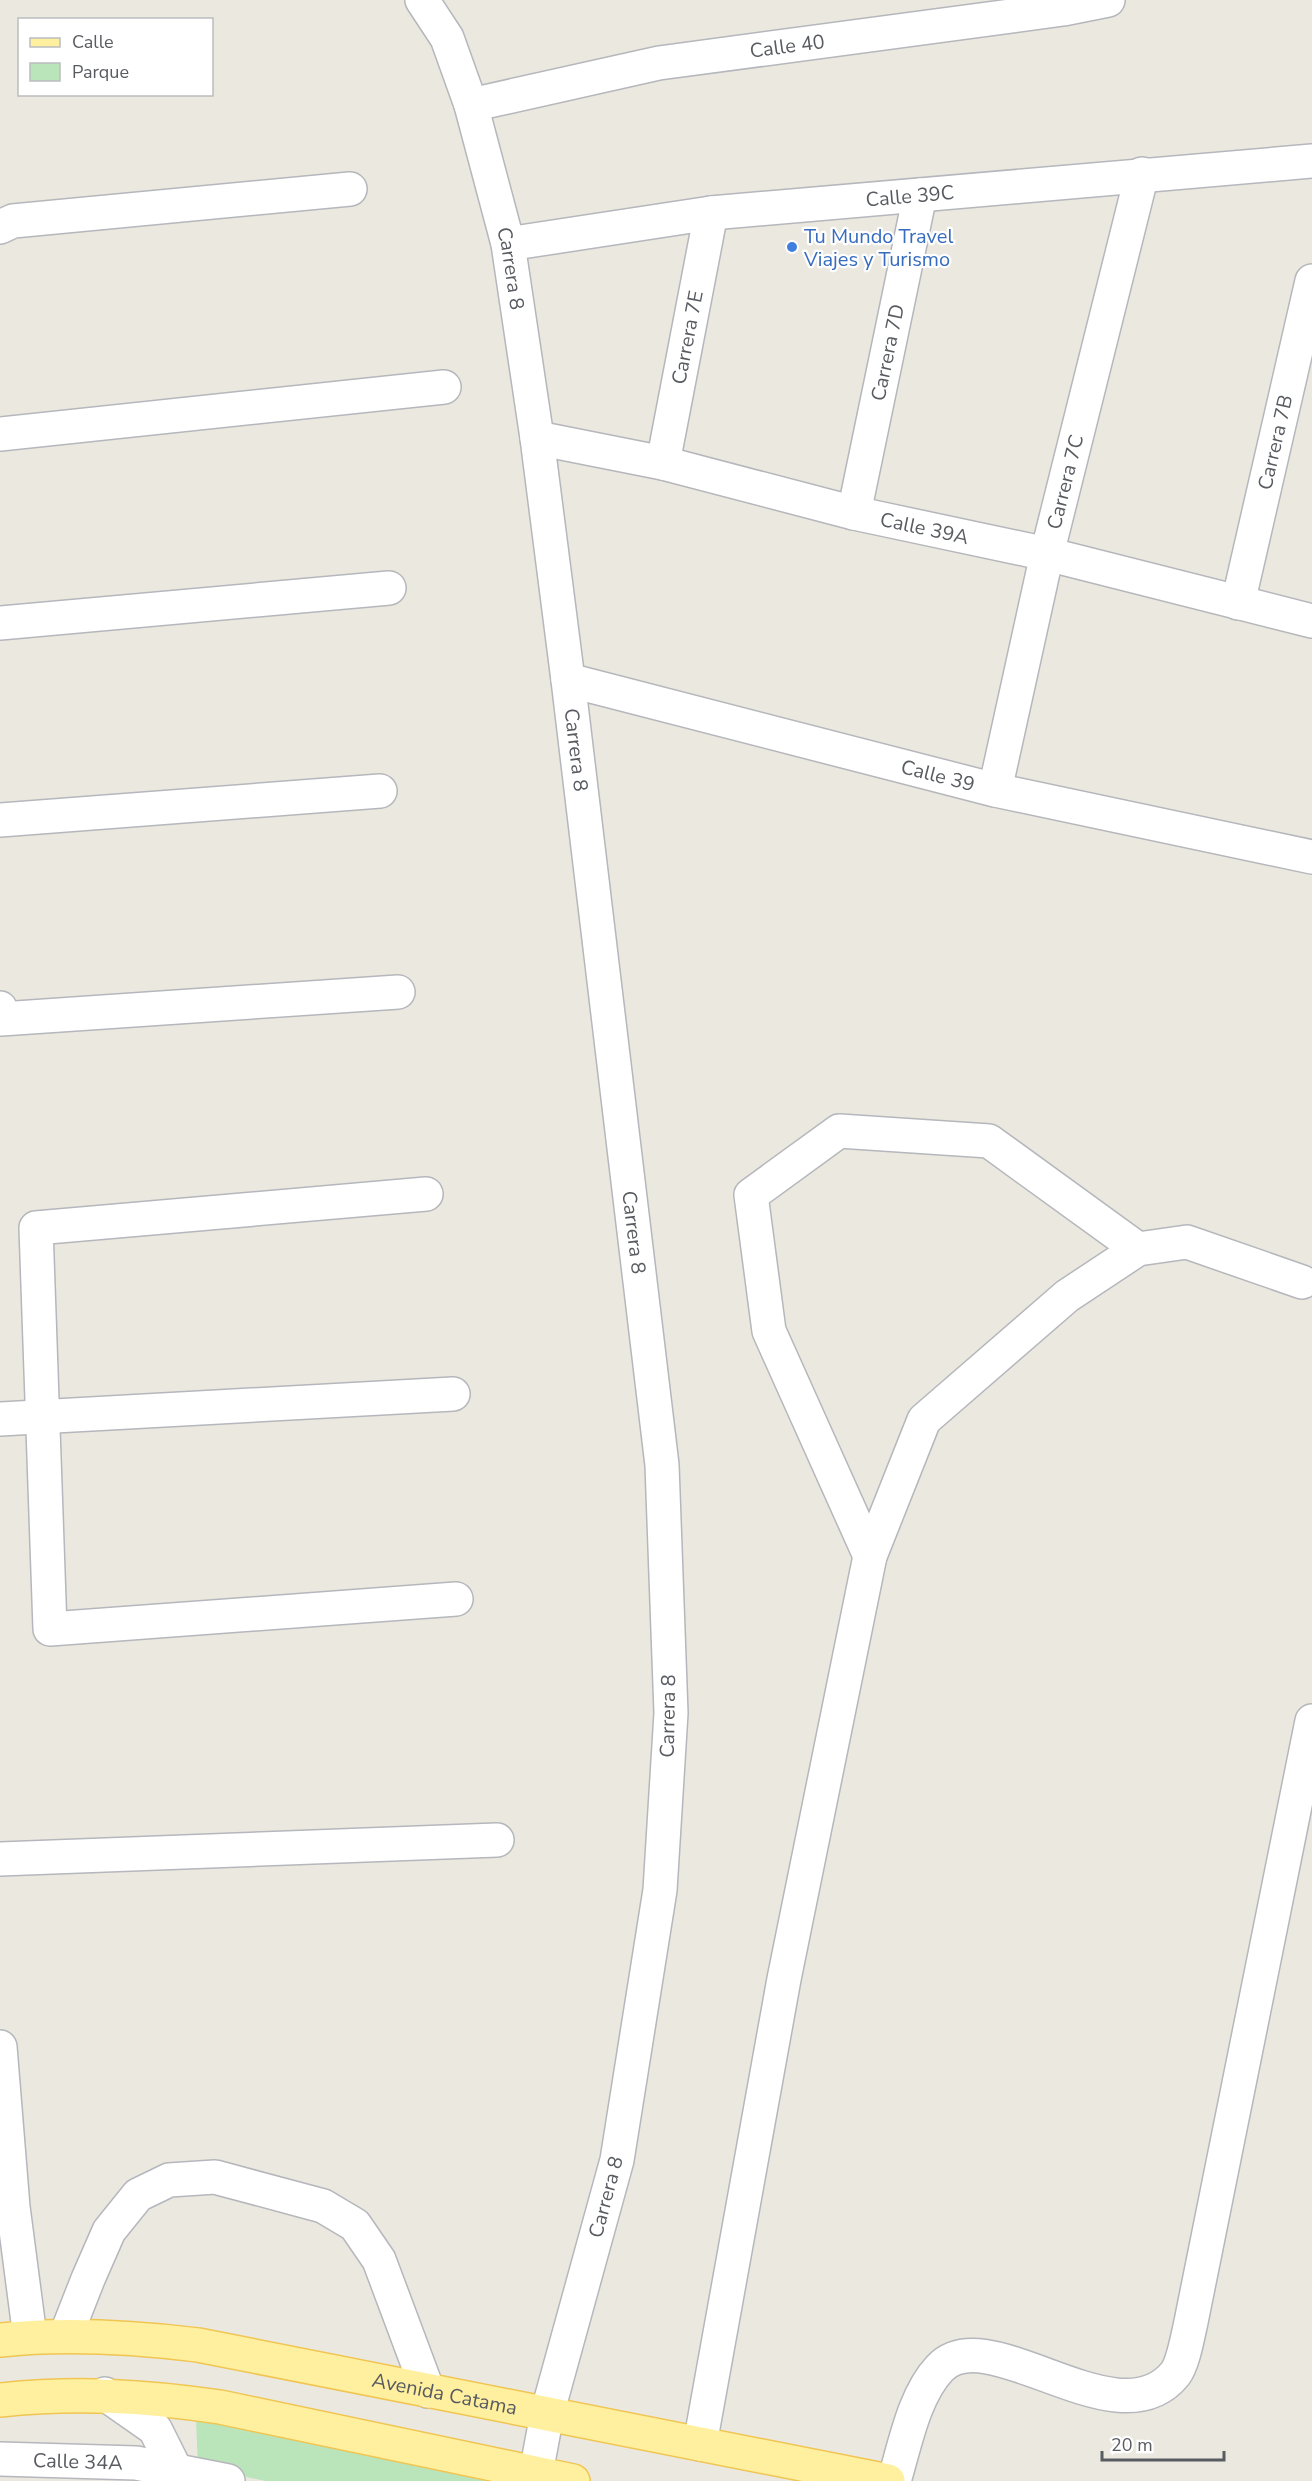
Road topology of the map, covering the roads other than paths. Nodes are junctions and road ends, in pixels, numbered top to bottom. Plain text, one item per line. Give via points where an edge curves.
1 (422, 0) edge
2 (1108, 0) edge
3 (1063, 5) edge
4 (471, 105) junction
5 (1312, 160) edge
6 (1142, 174) junction
7 (350, 189) dead end
8 (920, 195) junction
9 (711, 213) junction
10 (0, 227) edge
11 (508, 244) junction
12 (1312, 280) edge
13 (444, 387) dead end
14 (0, 434) edge
15 (537, 438) junction
16 (663, 464) junction
17 (854, 513) junction
18 (1047, 554) junction
19 (389, 588) dead end
20 (1238, 603) junction
21 (1312, 621) edge
22 (0, 623) edge
23 (568, 680) junction
24 (995, 790) junction
25 (380, 791) dead end
26 (0, 820) edge
27 (1312, 857) edge
28 (398, 992) dead end
29 (0, 1008) edge
30 (426, 1194) dead end
31 (1138, 1249) junction
32 (1302, 1282) dead end
33 (453, 1394) dead end
34 (42, 1417) junction
35 (0, 1419) edge
36 (870, 1556) junction
37 (456, 1599) dead end
38 (1312, 1721) edge
39 (497, 1840) dead end
40 (0, 1859) edge
41 (0, 2047) edge
42 (7, 2208) edge
43 (66, 2335) junction
44 (15, 2338) edge
45 (428, 2391) junction
46 (105, 2394) junction
47 (0, 2400) edge
48 (547, 2414) junction
49 (700, 2444) junction
50 (0, 2459) edge
51 (536, 2473) junction
52 (178, 2476) edge
53 (228, 2481) edge
54 (573, 2481) edge
55 (888, 2481) edge
56 (894, 2481) edge

1 - 4 street, Carrera 8 via 447,38
2 - 3 street, Calle 40
3 - 4 street, Calle 40 via 659,63
4 - 11 street, Carrera 8
5 - 6 street, Calle 39C
6 - 8 street, Calle 39C
6 - 18 street, Carrera 7C
7 - 10 street via 13,221
8 - 9 street, Calle 39C
8 - 17 street, Carrera 7D
9 - 11 street, Calle 39C
9 - 16 street, Carrera 7E
11 - 15 street, Carrera 8
12 - 20 street, Carrera 7B
13 - 14 street
15 - 16 street, Calle 39A
15 - 23 street, Carrera 8
16 - 17 street, Calle 39A
17 - 18 street, Calle 39A
18 - 20 street, Calle 39A
18 - 24 street, Carrera 7C
19 - 22 street
20 - 21 street, Calle 39A
23 - 24 street, Calle 39
23 - 48 street, Carrera 8 via 662,1465 671,1713 660,1890 617,2160
24 - 27 street, Calle 39
25 - 26 street
28 - 29 street via 1,1019
30 - 34 street via 36,1228
31 - 32 street via 1187,1242
31 - 36 street via 1067,1296 924,1420
31 - 36 street via 989,1140 839,1131 751,1195 770,1331
33 - 34 street
34 - 35 street
34 - 37 street via 51,1629
36 - 49 street via 784,1979
38 - 56 street via 1191,2322 1176,2372 1159,2388 1119,2397 987,2357 962,2355 941,2366 923,2388
39 - 40 street
41 - 42 street
42 - 44 street
43 - 44 main road, Avenida Catama
43 - 45 main road, Avenida Catama via 198,2345
43 - 45 street via 109,2231 138,2195 170,2180 215,2177 323,2206 355,2224 379,2260
45 - 48 main road, Avenida Catama
46 - 47 main road
46 - 51 main road via 220,2407
46 - 52 street via 155,2429
48 - 49 main road, Avenida Catama
48 - 51 street, Carrera 8
49 - 55 main road, Avenida Catama
50 - 52 street, Calle 34A via 136,2463
51 - 54 main road
52 - 53 street, Calle 34A

